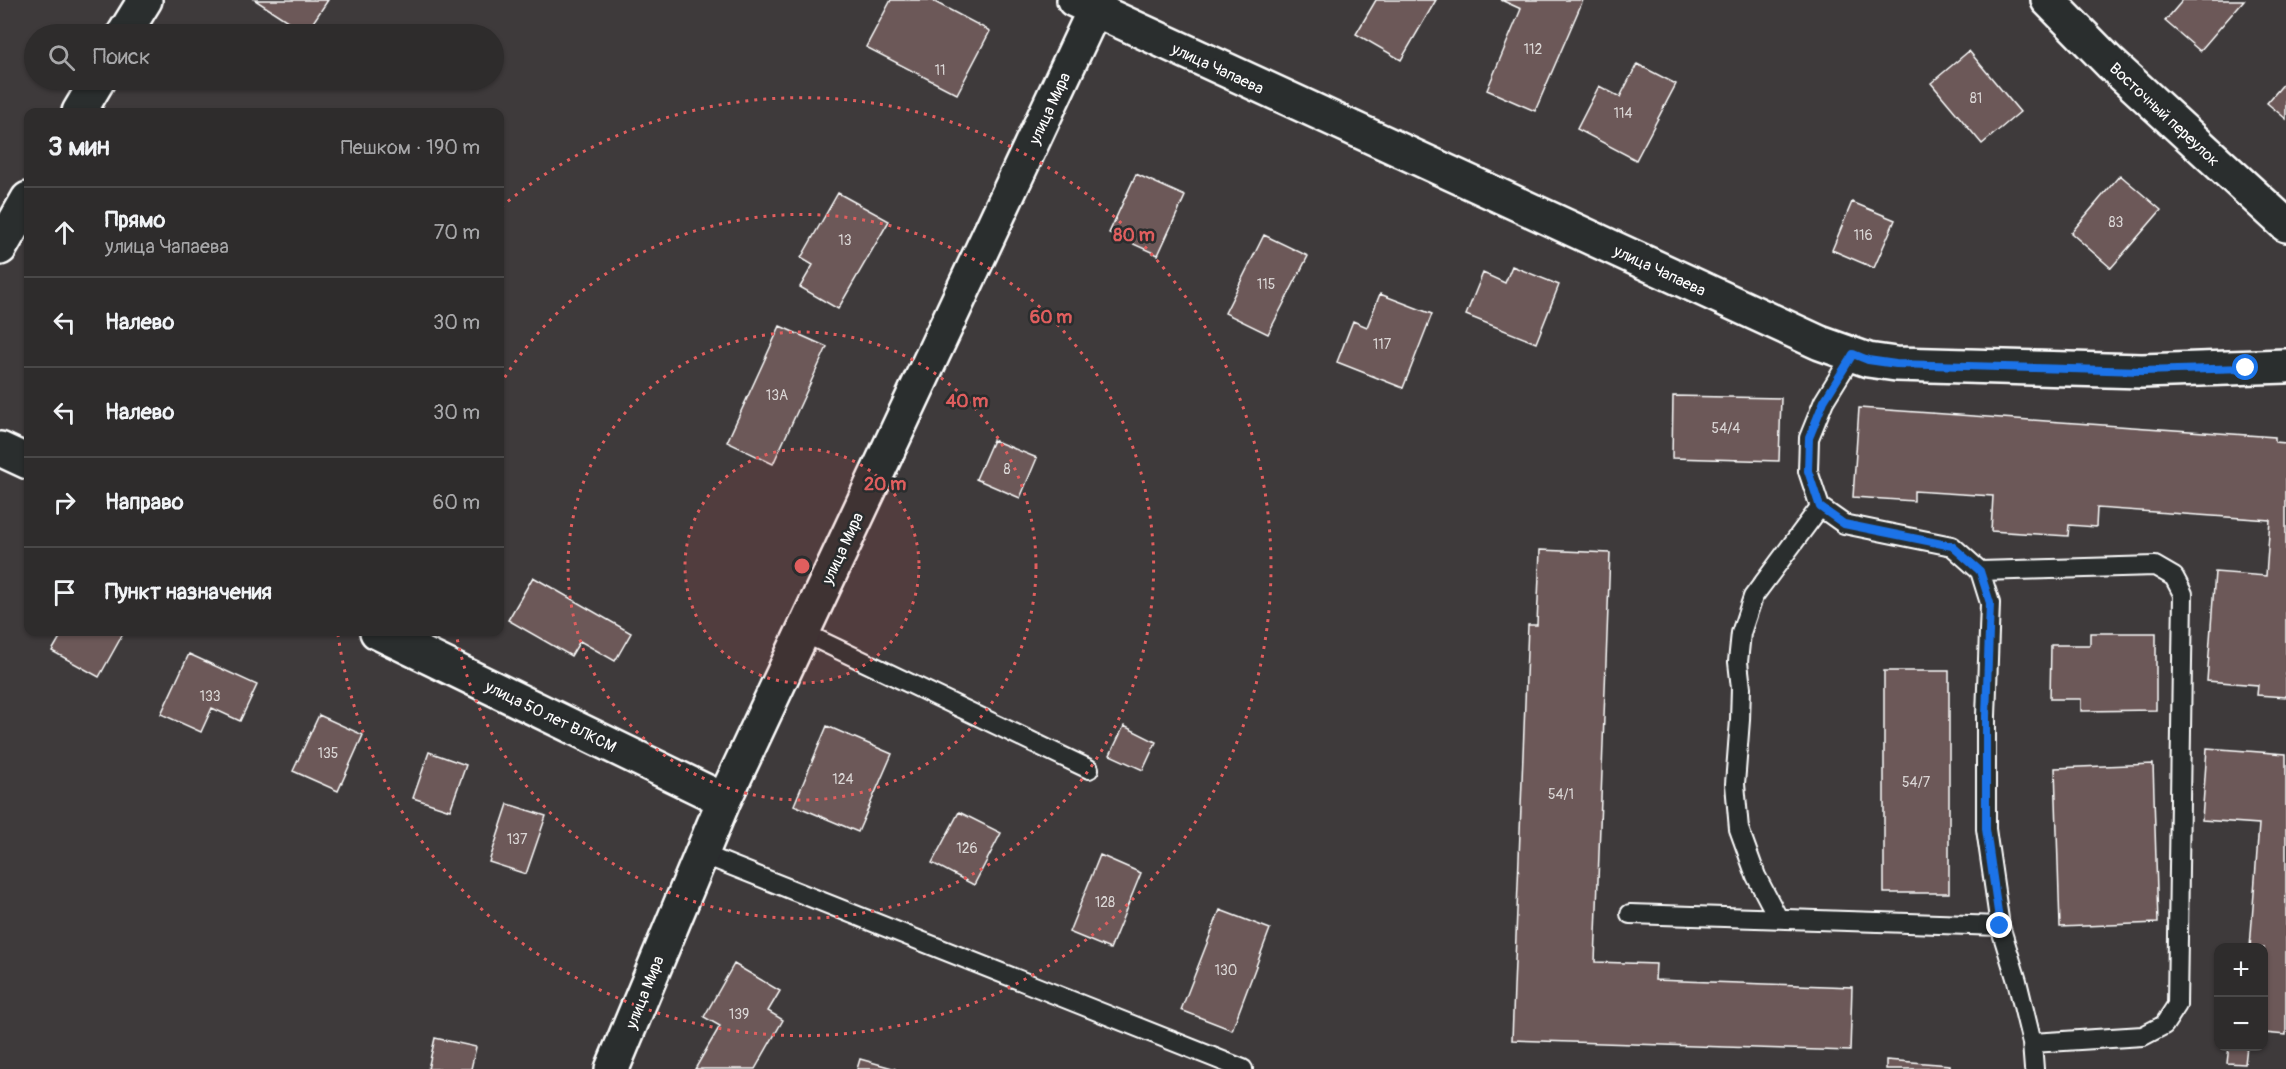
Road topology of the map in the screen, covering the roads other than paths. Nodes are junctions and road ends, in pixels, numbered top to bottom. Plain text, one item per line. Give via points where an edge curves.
1 (145, 0) edge
2 (2048, 0) edge
3 (1089, 4) edge
4 (130, 24) edge
5 (92, 90) edge
6 (81, 108) edge
7 (24, 206) edge
8 (2286, 225) edge
9 (0, 248) edge
10 (1853, 354) junction
11 (2286, 366) edge
12 (0, 448) edge
13 (24, 460) edge
14 (1820, 507) junction
15 (1980, 571) junction
16 (802, 632) junction
17 (385, 636) edge
18 (1089, 769) dead end
19 (724, 800) junction
20 (702, 854) junction
21 (1630, 914) dead end
22 (1778, 918) junction
23 (2000, 926) junction
24 (2032, 1043) junction
25 (612, 1069) edge
26 (1243, 1069) edge
27 (2034, 1069) edge

1 - 4 street
2 - 8 street, Восточный переулок via 2110,63
3 - 10 street, улица Чапаева via 1820,343
3 - 16 street, улица Мира
5 - 6 street
7 - 9 street
10 - 11 street, улица Чапаева via 1896,364 2130,371
10 - 14 lane via 1824,401 1809,438 1808,471
12 - 13 street
14 - 15 lane via 1844,524 1952,546
14 - 22 lane via 1753,597 1741,633 1738,662 1741,688 1735,784 1739,829 1756,876
15 - 23 lane via 1990,603 1986,829
15 - 24 lane via 2155,567 2174,577 2182,594 2176,1005 2164,1025 2143,1036
16 - 18 lane
16 - 19 street, улица Мира
17 - 19 street, улица 50 лет ВЛКСМ
19 - 20 street, улица Мира
20 - 25 street, улица Мира
20 - 26 lane
21 - 22 lane
22 - 23 lane
23 - 24 lane
24 - 27 lane

